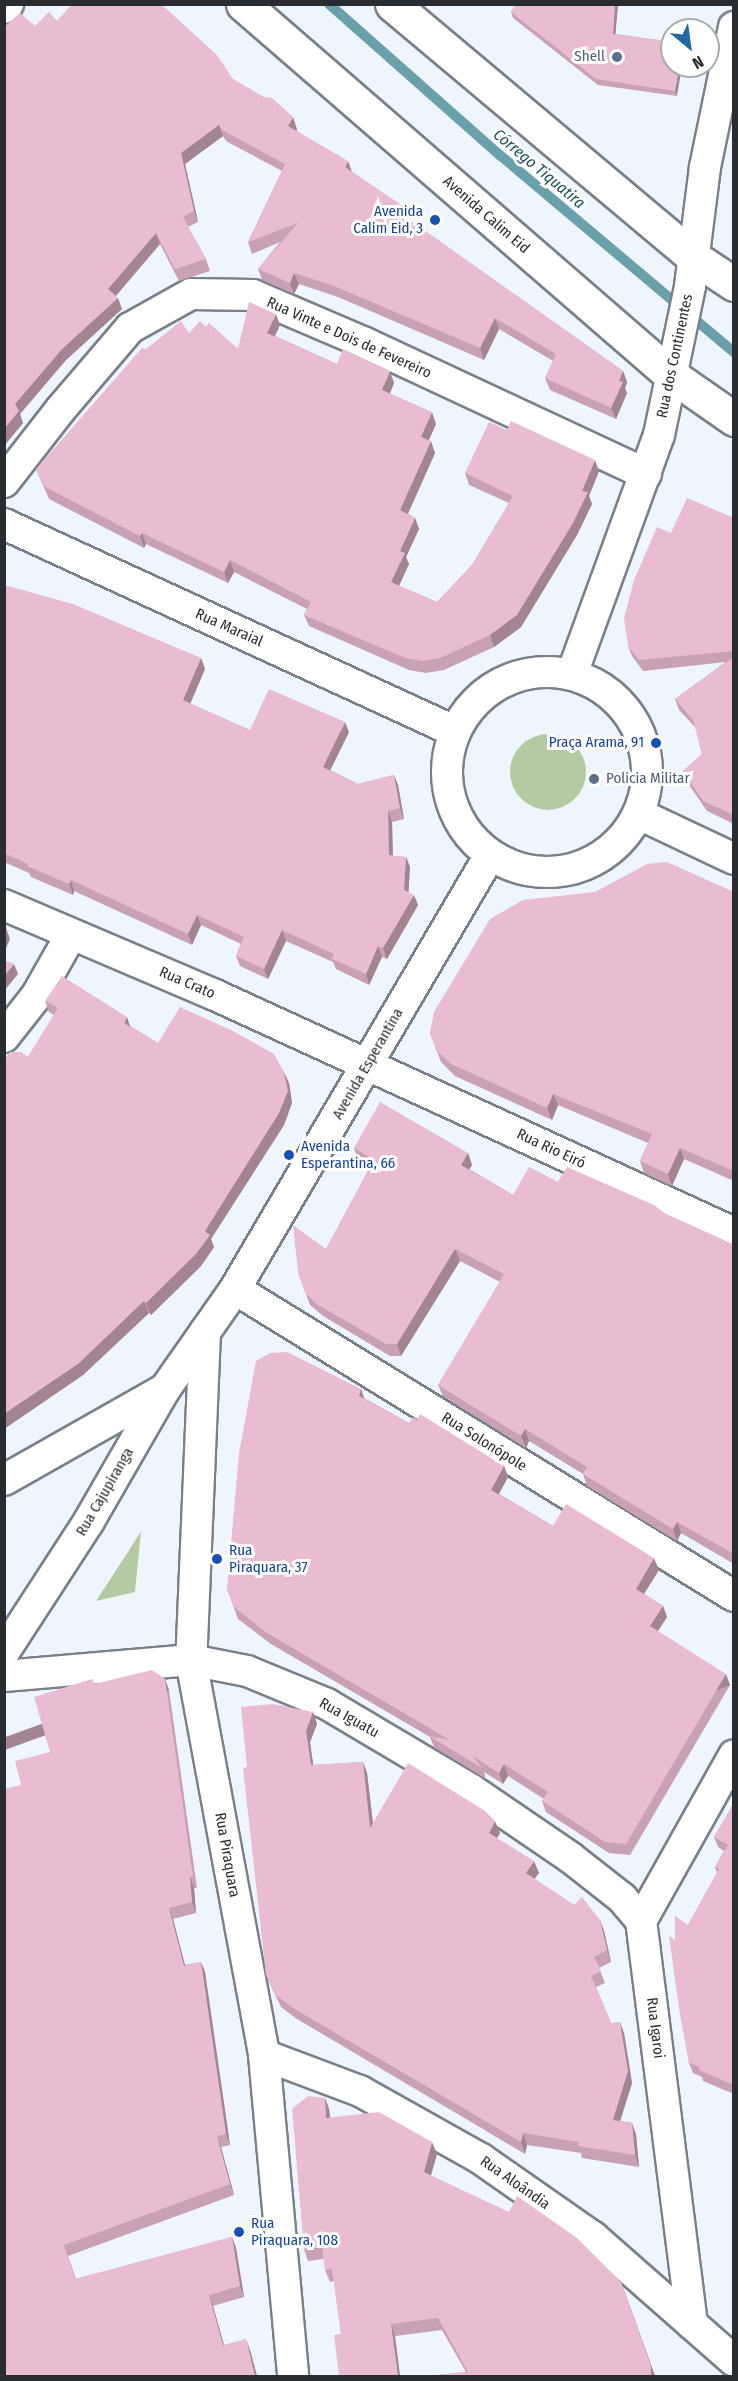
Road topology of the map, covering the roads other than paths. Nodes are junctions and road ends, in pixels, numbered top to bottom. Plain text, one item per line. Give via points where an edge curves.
1 (8, 4) edge
2 (243, 4) edge
3 (398, 6) edge
4 (4, 8) edge
5 (734, 27) edge
6 (691, 272) junction
7 (734, 284) edge
8 (671, 375) junction
9 (734, 419) edge
10 (646, 474) junction
11 (4, 482) edge
12 (4, 524) edge
13 (572, 674) junction
14 (455, 731) junction
15 (639, 814) junction
16 (490, 855) junction
17 (734, 859) edge
18 (4, 905) edge
19 (71, 935) junction
20 (4, 1037) edge
21 (368, 1065) junction
22 (734, 1233) edge
23 (235, 1289) junction
24 (205, 1332) junction
25 (165, 1389) junction
26 (7, 1474) edge
27 (734, 1596) edge
28 (4, 1652) edge
29 (191, 1660) junction
30 (4, 1676) edge
31 (734, 1755) edge
32 (641, 1921) junction
33 (264, 2055) junction
34 (692, 2324) junction
35 (734, 2361) edge
36 (293, 2376) edge

1 - 4 street
2 - 8 main road, Avenida Calim Eid
3 - 6 main road
5 - 6 street, Rua dos Continentes via 705,167
6 - 7 main road
6 - 8 street, Rua dos Continentes
8 - 9 main road, Avenida Calim Eid
8 - 10 street, Rua dos Continentes via 659,435
10 - 11 street, Rua Vinte e Dois de Fevereiro via 253,295 191,294 130,328
10 - 13 street, Rua dos Continentes
12 - 14 street, Rua Maraial
13 - 14 street via 544,671 517,676 491,689
13 - 15 street via 600,686 622,704 639,729 648,756 648,786
14 - 16 street via 447,759 455,814 470,838
15 - 16 street via 619,843 591,863 558,873 523,870
15 - 17 street
16 - 21 street, Avenida Esperantina
18 - 19 street, Rua Crato
19 - 20 street via 37,995
19 - 21 street, Rua Crato
21 - 22 street, Rua Rio Eiró
21 - 23 street, Avenida Esperantina
23 - 24 street, Avenida Esperantina
23 - 27 street, Rua Solonópole
24 - 25 street, Rua Cajupiranga
24 - 29 street, Rua Piraquara
25 - 26 street
25 - 28 street, Rua Cajupiranga via 89,1521
29 - 30 street, Rua Iguatu
29 - 32 street, Rua Iguatu via 247,1671 327,1704 470,1789 571,1858 622,1898
29 - 33 street, Rua Piraquara
31 - 32 street
32 - 34 street, Rua Igaroi
33 - 34 street, Rua Aloândia via 360,2091 481,2158 593,2237
33 - 36 street, Rua Piraquara
34 - 35 street, Rua Aloândia

